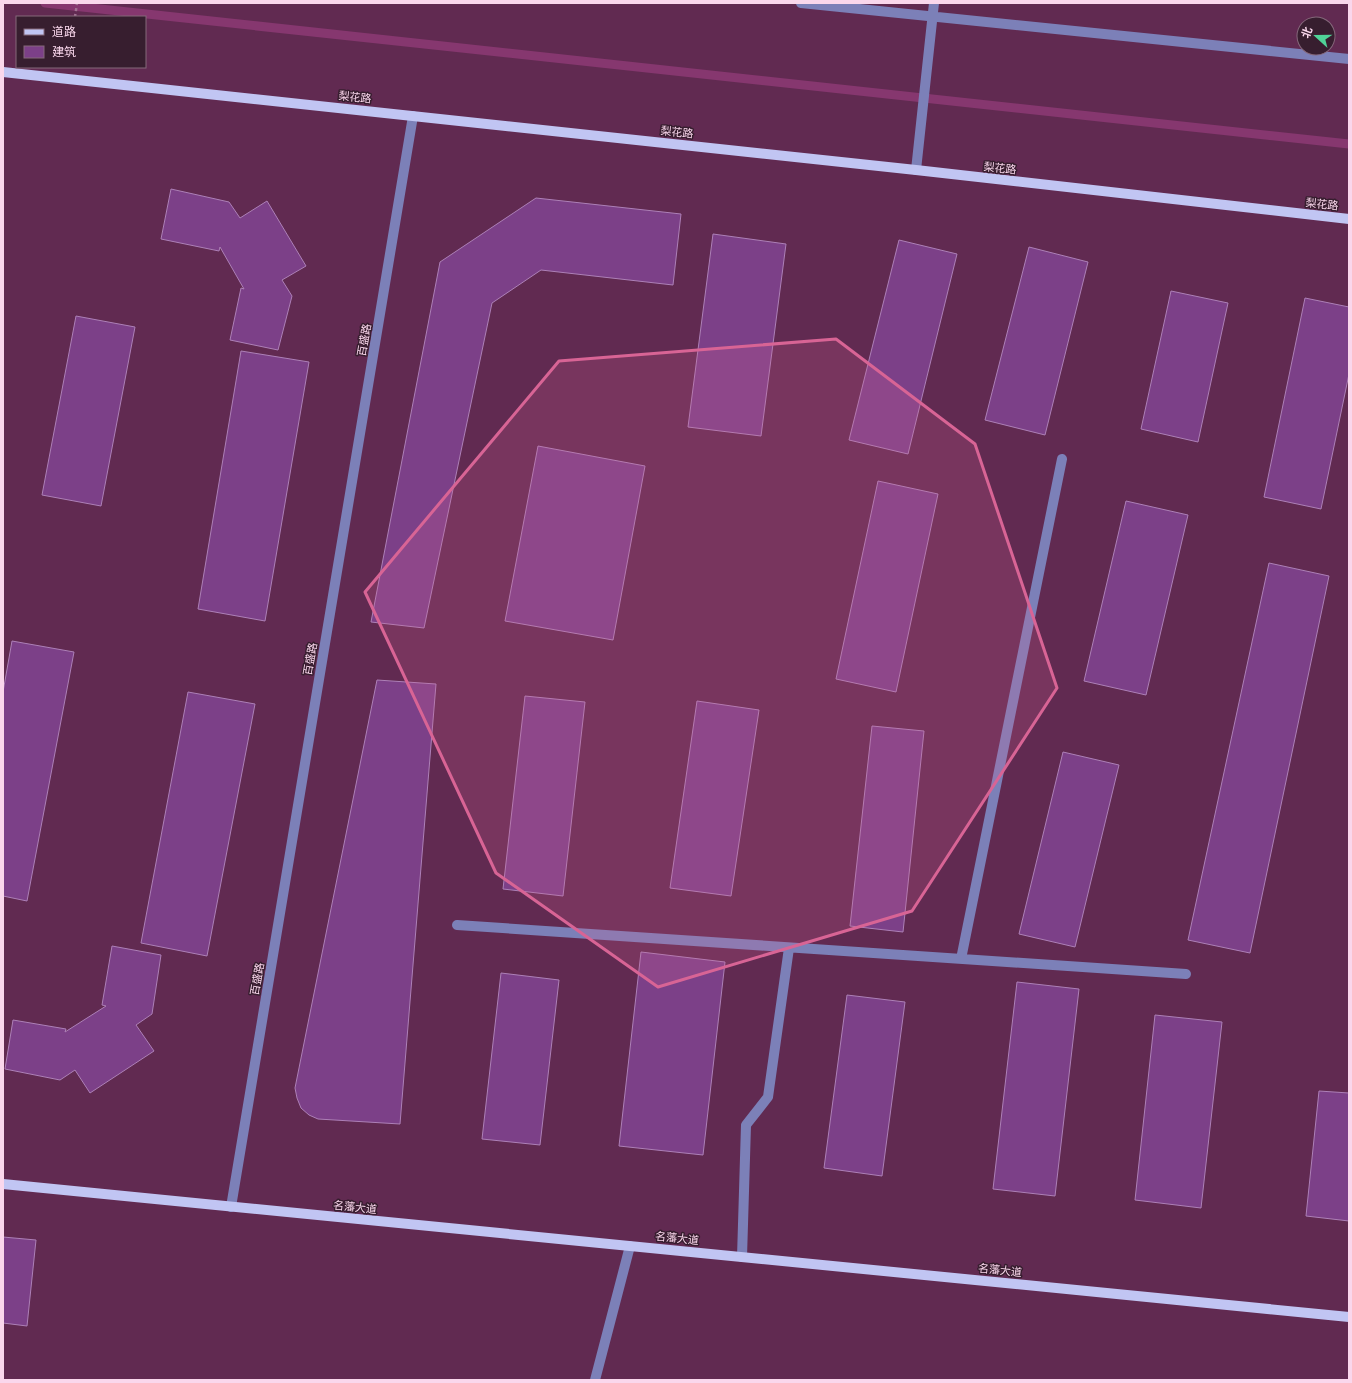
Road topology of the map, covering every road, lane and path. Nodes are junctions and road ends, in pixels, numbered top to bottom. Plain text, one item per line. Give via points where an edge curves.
1 (77, 3) edge
2 (801, 3) edge
3 (934, 3) edge
4 (76, 16) edge
5 (931, 17) junction
6 (1349, 59) edge
7 (3, 72) edge
8 (413, 116) junction
9 (916, 170) junction
10 (1349, 219) edge
11 (1062, 459) dead end
12 (457, 925) dead end
13 (789, 948) junction
14 (960, 959) junction
15 (1186, 974) dead end
16 (3, 1184) edge
17 (230, 1207) junction
18 (630, 1246) junction
19 (742, 1257) junction
20 (1349, 1317) edge
21 (596, 1380) edge

1 - 4 path
2 - 5 street
3 - 5 street
5 - 6 street
5 - 9 street
7 - 8 main road, 梨花路
8 - 9 main road, 梨花路
8 - 17 street, 百盛路
9 - 10 main road, 梨花路
11 - 14 street
12 - 13 street
13 - 14 street
13 - 19 street via 768,1097 746,1125
14 - 15 street
16 - 17 main road, 名藩大道
17 - 18 main road, 名藩大道
18 - 19 main road, 名藩大道
18 - 21 street
19 - 20 main road, 名藩大道

